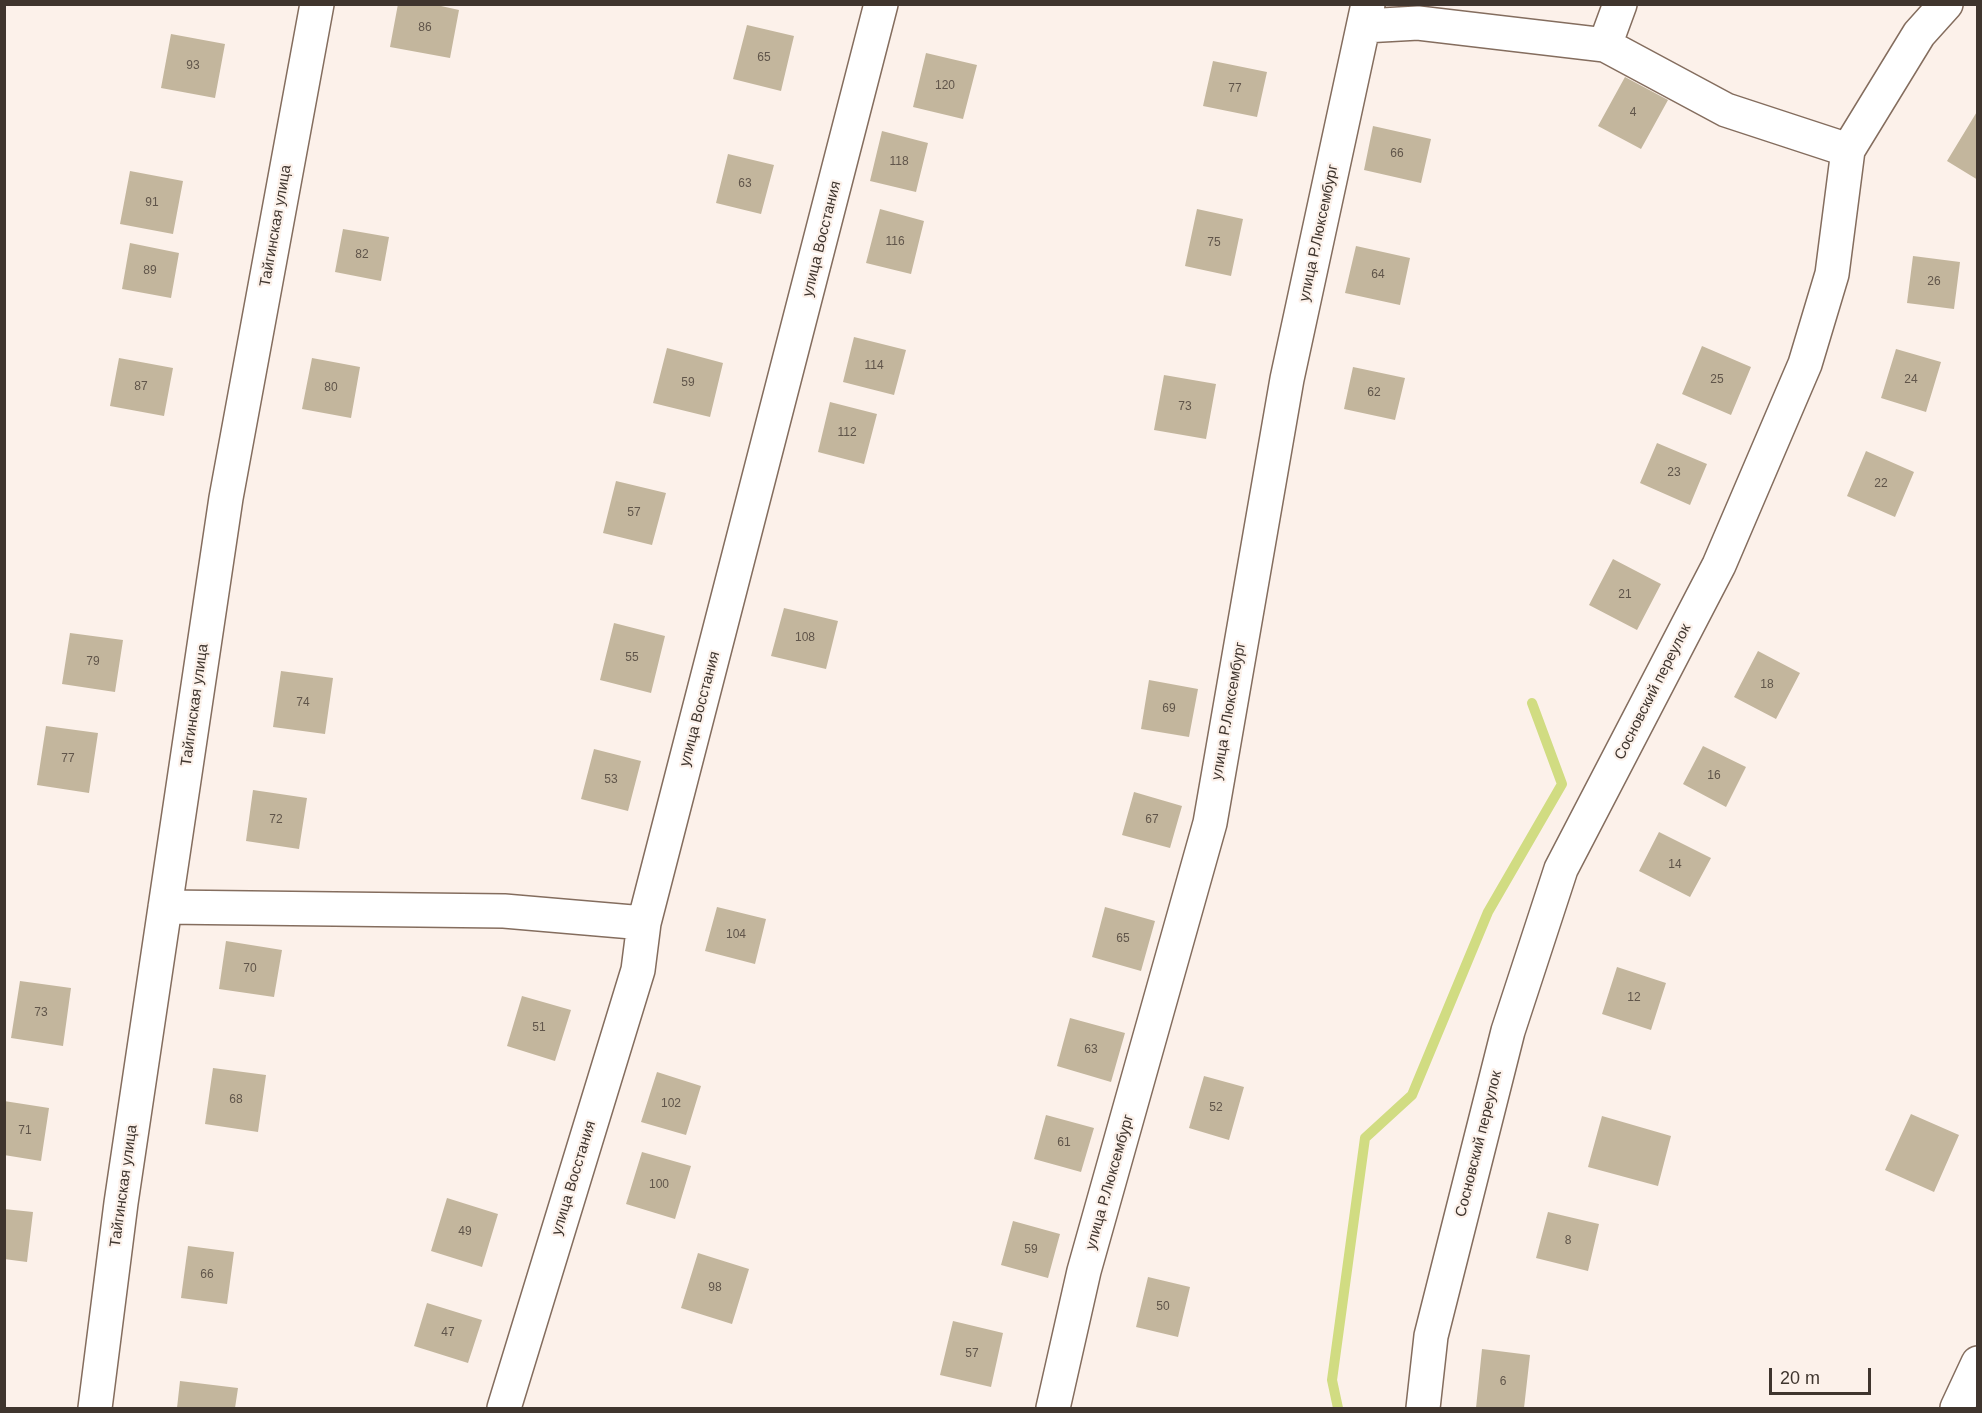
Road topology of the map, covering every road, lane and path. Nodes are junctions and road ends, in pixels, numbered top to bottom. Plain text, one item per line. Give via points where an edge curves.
1 (317, 4) edge
2 (881, 4) edge
3 (1620, 4) edge
4 (1946, 4) edge
5 (1366, 15) edge
6 (1605, 45) junction
7 (1848, 150) junction
8 (165, 907) junction
9 (644, 923) junction
10 (1977, 1363) edge
11 (94, 1408) edge
12 (504, 1408) edge
13 (1053, 1408) edge
14 (1423, 1408) edge
15 (1957, 1408) edge

1 - 8 street, Тайгинская улица via 226,498
2 - 9 street, улица Восстания
3 - 6 street
4 - 7 street, Сосновский переулок via 1919,34
5 - 6 street
5 - 13 street, улица Р.Люксембург via 1287,379 1210,823 1084,1271
6 - 7 street via 1726,110
7 - 14 street, Сосновский переулок via 1832,274 1805,364 1719,565 1561,869 1508,1031 1431,1336
8 - 9 street via 504,911
8 - 11 street, Тайгинская улица
9 - 12 street, улица Восстания via 638,970
10 - 15 street

